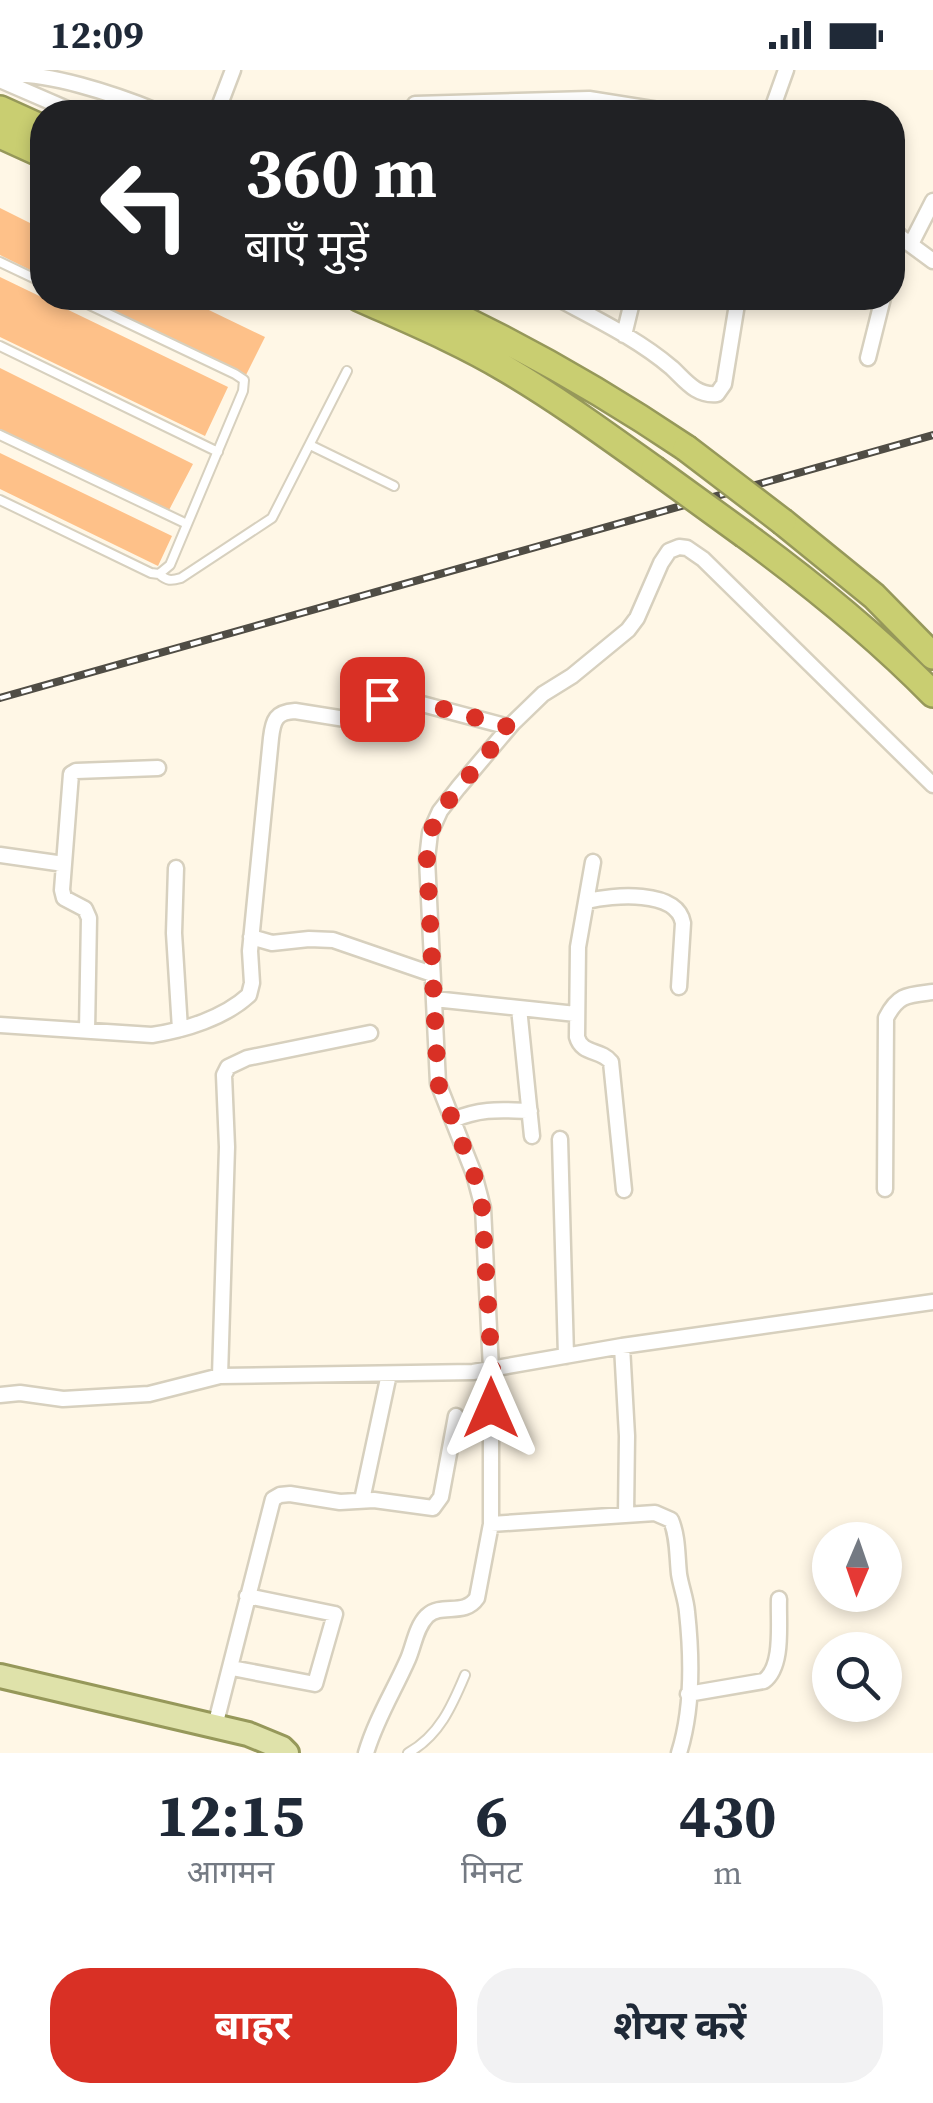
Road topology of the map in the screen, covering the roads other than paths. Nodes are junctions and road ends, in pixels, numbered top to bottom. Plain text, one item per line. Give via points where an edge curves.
1 (234, 70) edge
2 (786, 70) edge
3 (0, 78) edge
4 (48, 100) edge
5 (128, 100) edge
6 (222, 100) edge
7 (775, 100) edge
8 (0, 109) edge
9 (30, 123) edge
10 (0, 135) edge
11 (30, 149) edge
12 (933, 201) edge
13 (905, 232) edge
14 (905, 240) edge
15 (933, 261) edge
16 (0, 262) edge
17 (30, 276) edge
18 (100, 310) edge
19 (385, 310) edge
20 (454, 310) edge
21 (579, 310) edge
22 (630, 310) edge
23 (736, 310) edge
24 (880, 310) edge
25 (624, 335) junction
26 (0, 346) edge
27 (868, 358) dead end
28 (347, 371) dead end
29 (0, 434) edge
30 (310, 444) junction
31 (218, 452) junction
32 (394, 486) dead end
33 (2, 501) edge
34 (0, 513) edge
35 (187, 524) junction
36 (159, 574) junction
37 (933, 656) edge
38 (933, 694) edge
39 (509, 727) junction
40 (158, 768) dead end
41 (933, 785) edge
42 (0, 855) edge
43 (594, 862) dead end
44 (64, 864) junction
45 (176, 868) dead end
46 (586, 900) junction
47 (252, 938) junction
48 (432, 974) junction
49 (678, 987) dead end
50 (933, 992) edge
51 (434, 999) junction
52 (519, 1008) junction
53 (576, 1014) junction
54 (0, 1024) edge
55 (180, 1029) junction
56 (87, 1030) junction
57 (370, 1033) dead end
58 (530, 1111) junction
59 (453, 1120) junction
60 (532, 1136) dead end
61 (560, 1139) dead end
62 (885, 1188) dead end
63 (624, 1190) dead end
64 (933, 1302) edge
65 (622, 1346) junction
66 (566, 1356) junction
67 (492, 1369) junction
68 (388, 1374) junction
69 (220, 1376) junction
70 (0, 1396) edge
71 (456, 1416) dead end
72 (362, 1500) junction
73 (626, 1515) junction
74 (491, 1524) junction
75 (247, 1596) junction
76 (779, 1599) dead end
77 (237, 1669) dead end
78 (0, 1676) edge
79 (466, 1676) dead end
80 (688, 1694) junction
81 (215, 1726) junction
82 (287, 1753) edge
83 (366, 1753) edge
84 (408, 1753) edge
85 (680, 1753) edge

1 - 6 street
2 - 7 street
3 - 4 street
3 - 5 street via 4,72 63,75
8 - 9 highway
10 - 11 highway
12 - 13 street
14 - 15 street
16 - 17 lane
18 - 31 lane via 244,380
19 - 38 highway, bridge via 568,408 802,576
20 - 37 highway, bridge via 619,402 686,448 874,596
21 - 25 street
22 - 25 street
23 - 25 street via 717,394 696,391
24 - 27 street
26 - 31 lane
28 - 30 lane
29 - 35 lane
30 - 32 lane
30 - 36 lane via 264,525 180,578
31 - 35 lane
33 - 34 lane
33 - 36 lane
35 - 36 lane via 170,565
39 - 41 street via 628,630 669,551 687,548
39 - 47 street via 388,695 364,722 295,711 278,715 270,738
39 - 48 street via 440,811 430,833
40 - 44 street via 72,774
42 - 44 street
43 - 46 street
44 - 56 street via 64,898 89,918
45 - 55 street
46 - 49 street via 652,898 676,909 683,923
46 - 53 street
47 - 48 street via 333,940
47 - 55 street via 250,995
48 - 51 street
50 - 62 street via 899,999 886,1018
51 - 52 street
51 - 59 street via 438,1083
52 - 53 street
52 - 58 street
53 - 63 street via 578,1044 612,1062
54 - 56 street
55 - 56 street via 152,1035
57 - 69 street via 247,1058 224,1074
58 - 59 street via 486,1110
58 - 60 street
59 - 67 street via 482,1208
61 - 66 street
64 - 65 street
65 - 66 street
65 - 73 street
66 - 67 street
67 - 68 street
67 - 74 street
68 - 69 street
68 - 72 street
69 - 70 street via 149,1394
71 - 72 street via 437,1506
72 - 75 street via 290,1494 272,1499
73 - 74 street
73 - 80 street via 654,1513 673,1524 687,1609
74 - 83 street via 472,1606 426,1618
75 - 77 street via 336,1614 315,1684
75 - 81 street
76 - 80 street via 773,1674
78 - 81 main road
79 - 84 lane via 447,1716
80 - 85 street
81 - 82 main road

